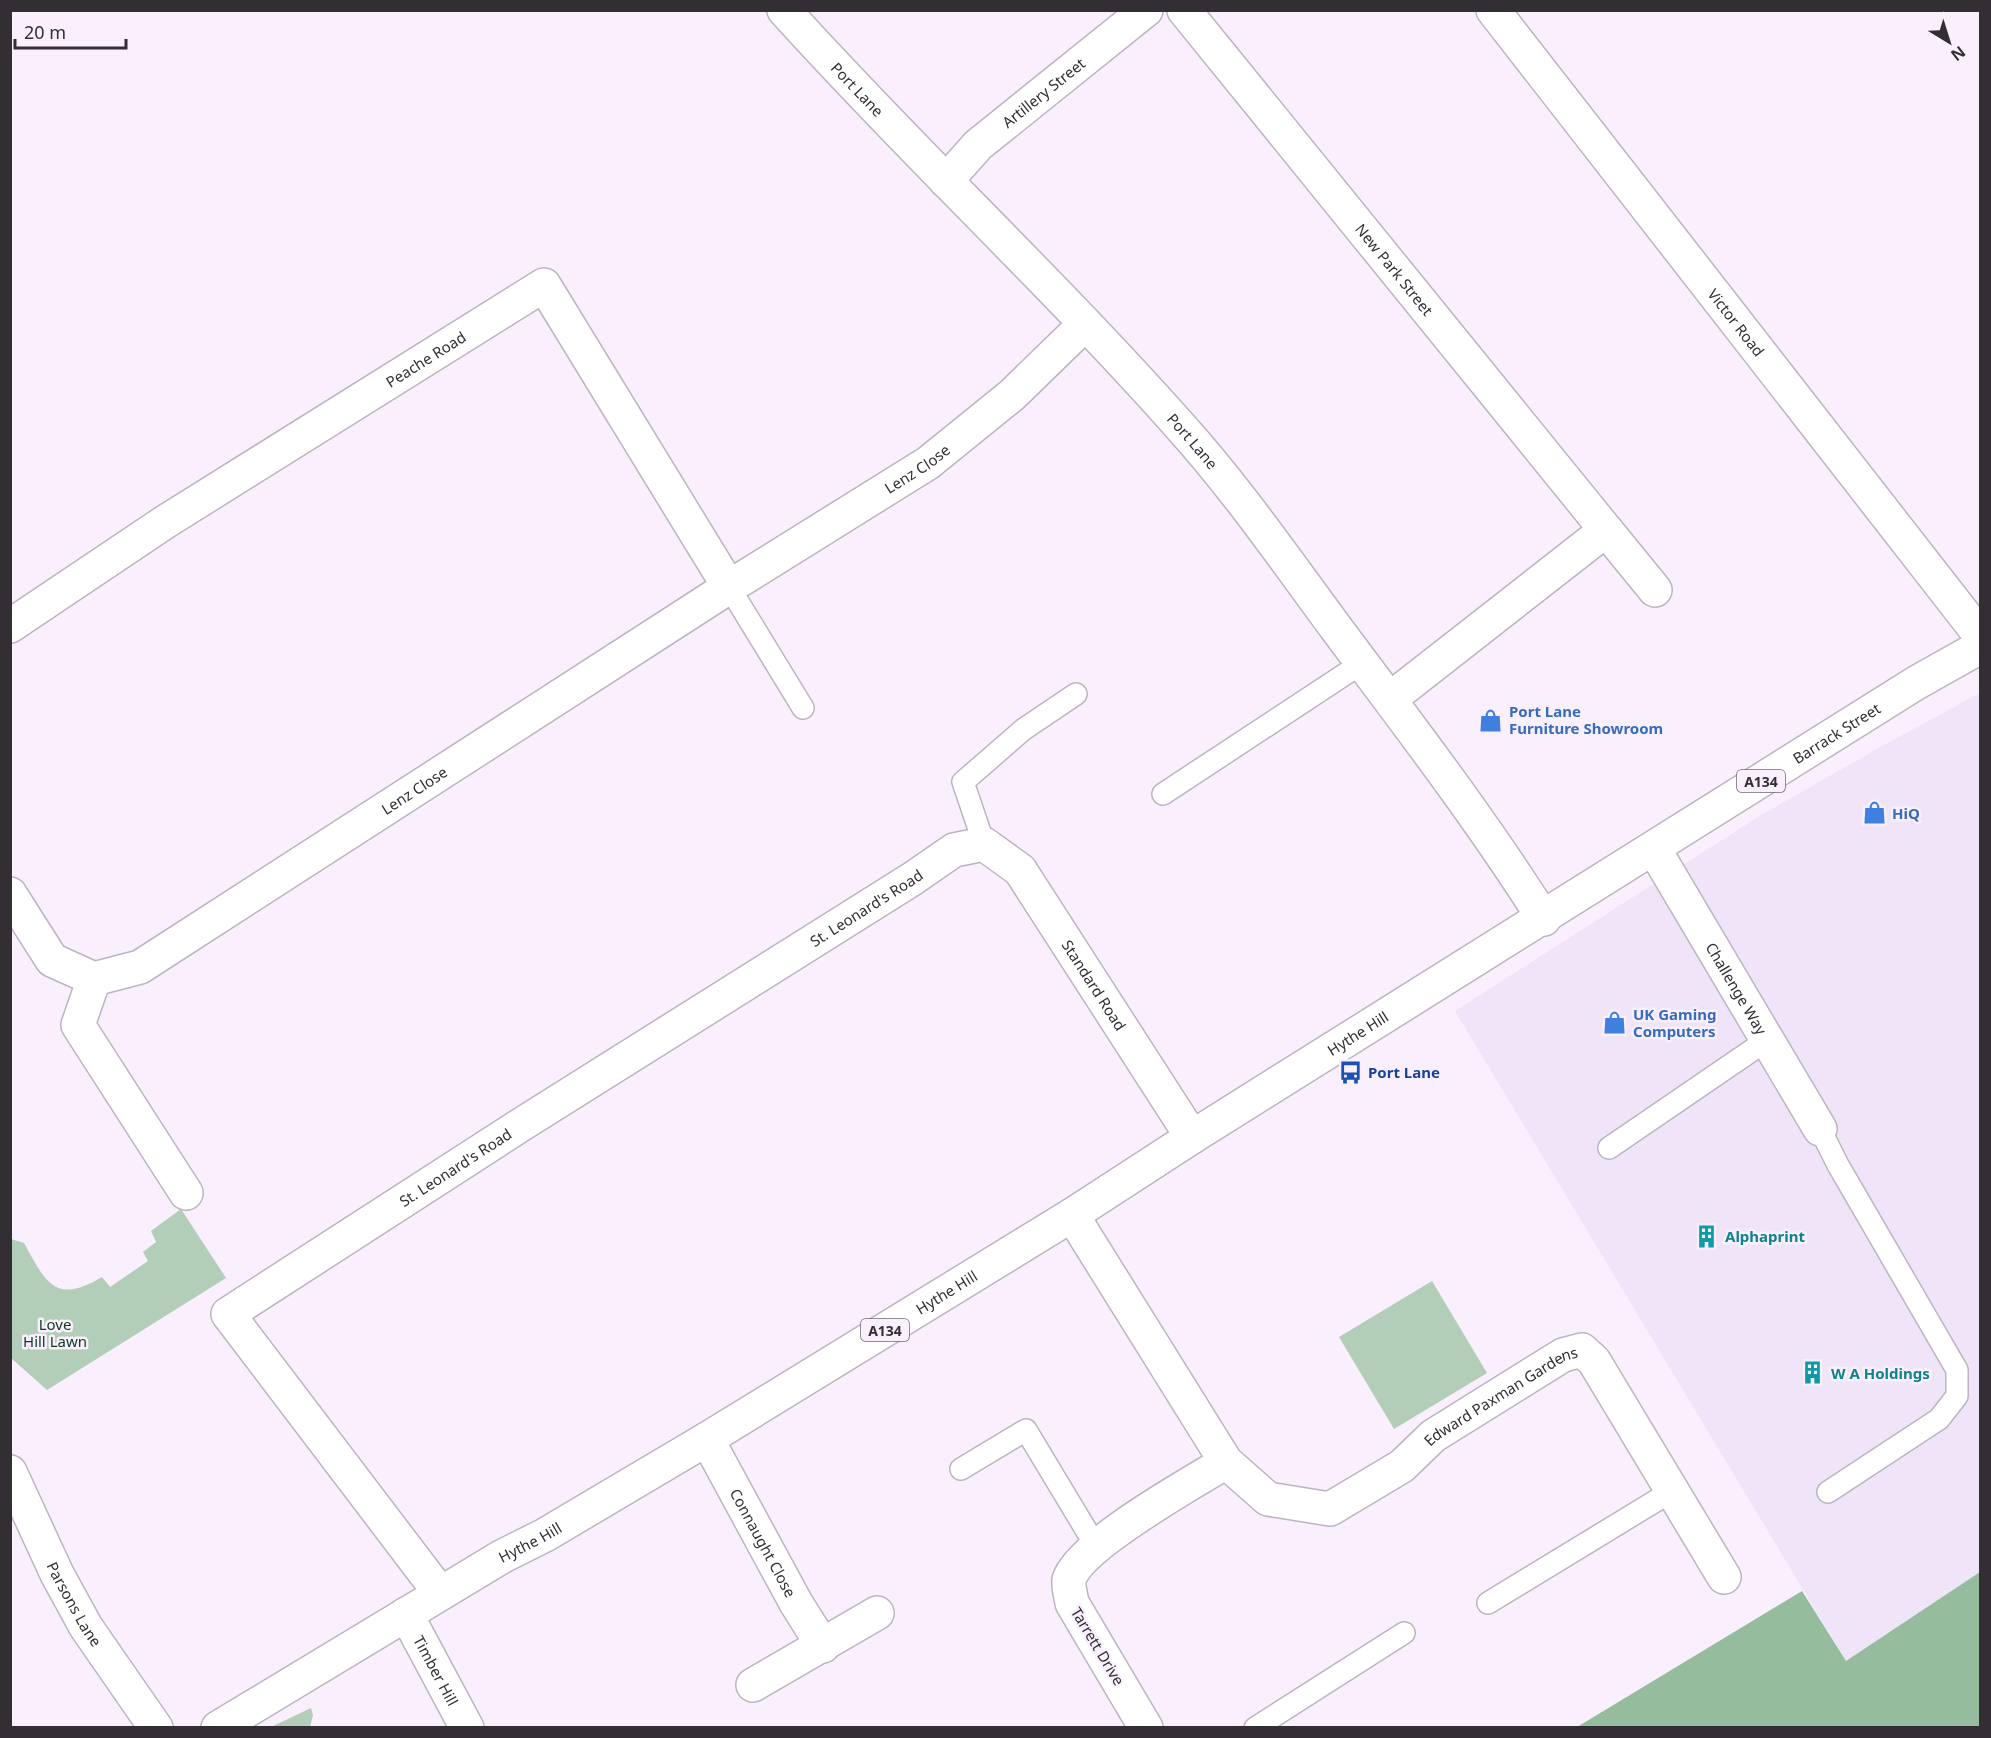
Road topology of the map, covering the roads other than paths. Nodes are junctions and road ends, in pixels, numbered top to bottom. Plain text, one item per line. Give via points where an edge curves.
1 (784, 10) edge
2 (1146, 10) edge
3 (1184, 10) edge
4 (1492, 10) edge
5 (946, 181) junction
6 (1085, 324) junction
7 (1606, 530) junction
8 (729, 587) junction
9 (1655, 590) dead end
10 (10, 626) edge
11 (1980, 634) edge
12 (1980, 647) edge
13 (1362, 663) junction
14 (1076, 694) dead end
15 (1390, 699) junction
16 (803, 708) dead end
17 (1163, 794) dead end
18 (984, 844) junction
19 (1654, 849) junction
20 (10, 894) edge
21 (1544, 918) junction
22 (94, 979) junction
23 (1767, 1040) junction
24 (1820, 1129) joint
25 (1192, 1137) junction
26 (1609, 1148) dead end
27 (186, 1193) dead end
28 (1072, 1215) junction
29 (707, 1439) junction
30 (1226, 1462) junction
31 (961, 1469) dead end
32 (10, 1472) edge
33 (1672, 1491) junction
34 (1828, 1492) dead end
35 (1097, 1548) junction
36 (1724, 1577) dead end
37 (440, 1593) junction
38 (1488, 1603) dead end
39 (877, 1613) dead end
40 (406, 1614) junction
41 (1404, 1633) dead end
42 (823, 1646) junction
43 (753, 1685) dead end
44 (156, 1728) edge
45 (218, 1728) edge
46 (467, 1728) edge
47 (1146, 1728) edge
48 (1255, 1728) edge

1 - 5 street, Port Lane
2 - 5 street, Artillery Street via 978,145
3 - 7 street, New Park Street
4 - 11 street, Victor Road
5 - 6 street, Port Lane
6 - 8 street, Lenz Close via 1012,395 928,463
6 - 13 street, Port Lane via 1181,427 1236,494
7 - 9 street, New Park Street
7 - 15 street
8 - 10 street, Peache Road via 544,285 165,522
8 - 16 lane
8 - 22 street, Lenz Close via 140,967
12 - 19 street, Barrack Street / A134 via 1916,683
13 - 15 street, Port Lane
13 - 17 lane
14 - 18 lane via 1024,729 963,782
15 - 21 street, Port Lane
18 - 25 street, Standard Road via 1020,870
18 - 37 street, St. Leonard's Road via 954,850 228,1314
19 - 21 street, Barrack Street / A134
19 - 23 street, Challenge Way
20 - 22 street via 52,960
21 - 25 street, Hythe Hill / A134
22 - 27 street via 78,1025
23 - 24 street, Challenge Way
23 - 26 lane
24 - 34 lane via 1957,1370 1957,1396 1939,1419
25 - 28 street, Hythe Hill / A134
28 - 29 street, Hythe Hill / A134
28 - 30 street, Edward Paxman Gardens
29 - 37 street, Hythe Hill / A134
29 - 42 street, Connaught Close
30 - 33 street, Edward Paxman Gardens via 1268,1499 1330,1509 1402,1466 1433,1436 1488,1401 1563,1355 1582,1350 1594,1361
30 - 35 street, Tarrett Drive
31 - 35 lane via 1026,1430
32 - 44 street, Parsons Lane via 86,1627
33 - 36 street, Edward Paxman Gardens
33 - 38 lane
35 - 47 street, Tarrett Drive via 1081,1559 1069,1581 1072,1603
37 - 40 street, Hythe Hill / A134
39 - 42 street
40 - 45 street, Hythe Hill / A134
40 - 46 street, Timber Hill
41 - 48 lane
42 - 43 street

